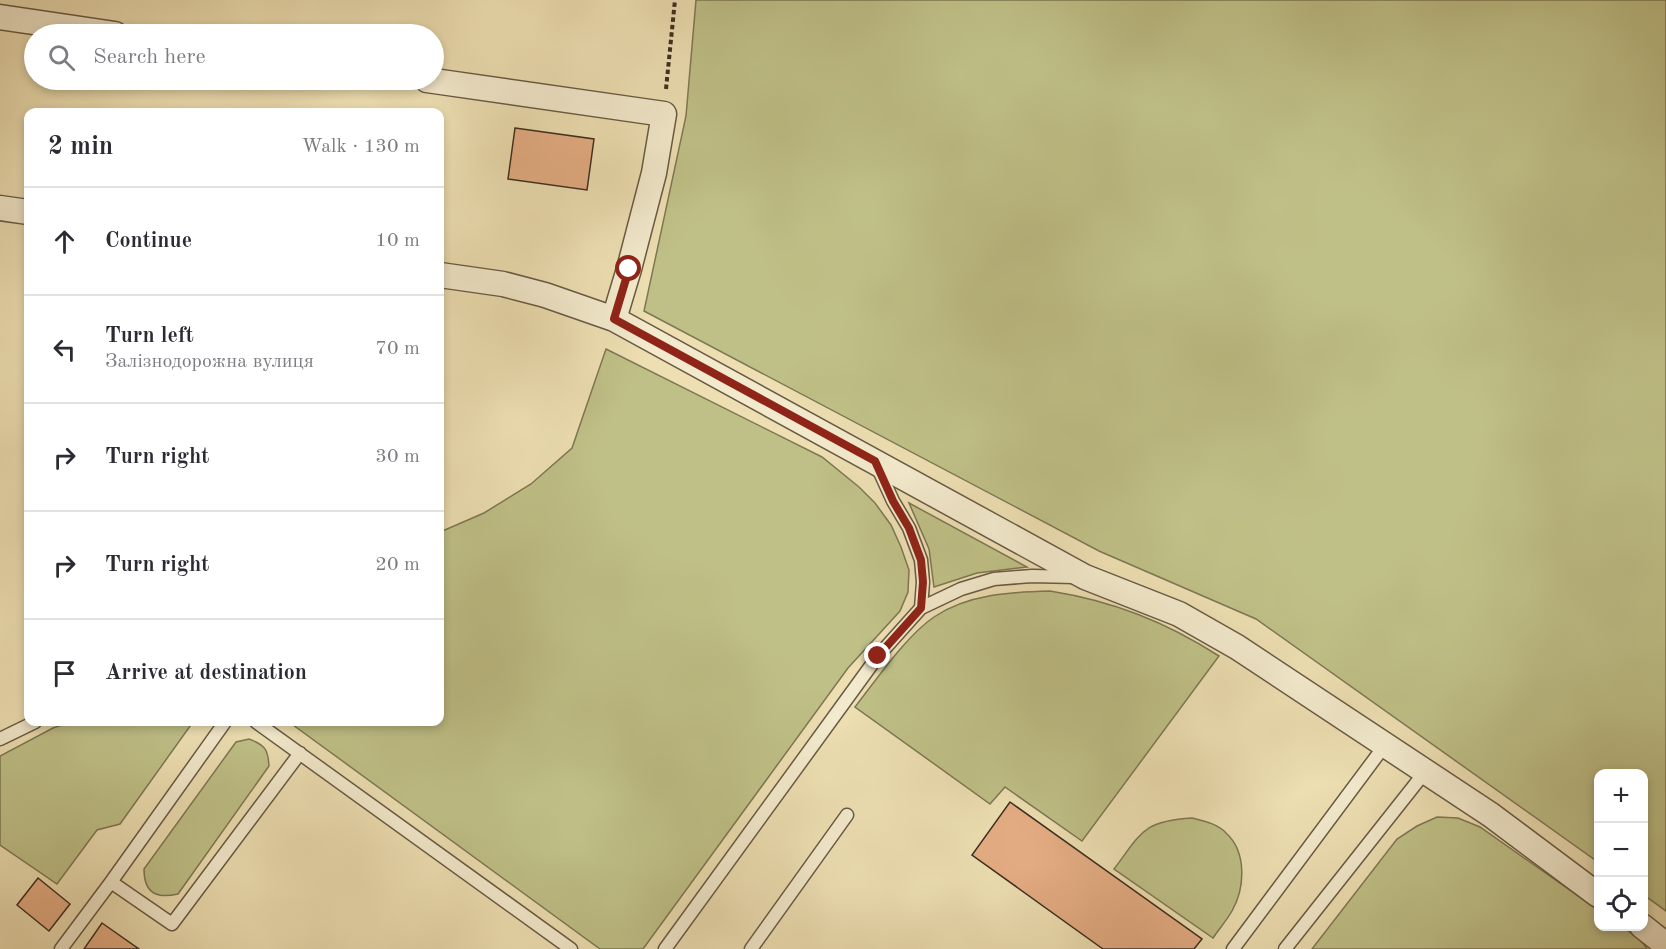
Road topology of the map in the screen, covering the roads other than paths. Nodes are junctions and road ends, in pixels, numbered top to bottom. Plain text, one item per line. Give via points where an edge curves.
1 (0, 17) edge
2 (48, 24) edge
3 (444, 82) edge
4 (0, 208) edge
5 (24, 211) edge
6 (444, 275) edge
7 (614, 319) junction
8 (875, 461) junction
9 (1085, 577) junction
10 (921, 608) junction
11 (27, 726) edge
12 (222, 726) edge
13 (262, 726) edge
14 (0, 739) edge
15 (1385, 745) junction
16 (300, 753) junction
17 (1425, 772) junction
18 (847, 815) dead end
19 (111, 882) junction
20 (1594, 891) edge
21 (1647, 931) edge
22 (1666, 945) edge
23 (61, 949) edge
24 (571, 949) edge
25 (665, 949) edge
26 (751, 949) edge
27 (1233, 949) edge
28 (1285, 949) edge

1 - 2 street
3 - 7 street via 664,114 654,173
4 - 5 street
6 - 7 street via 534,292
7 - 8 street
8 - 9 street
8 - 10 lane via 921,560
9 - 10 lane via 994,579
9 - 15 street via 1179,614 1237,647
10 - 25 lane via 878,656
11 - 14 lane
12 - 19 lane
13 - 16 lane
15 - 17 street
15 - 27 lane
16 - 19 lane via 172,924
16 - 24 lane
17 - 20 street
17 - 28 lane
18 - 26 lane
19 - 23 lane
21 - 22 street

